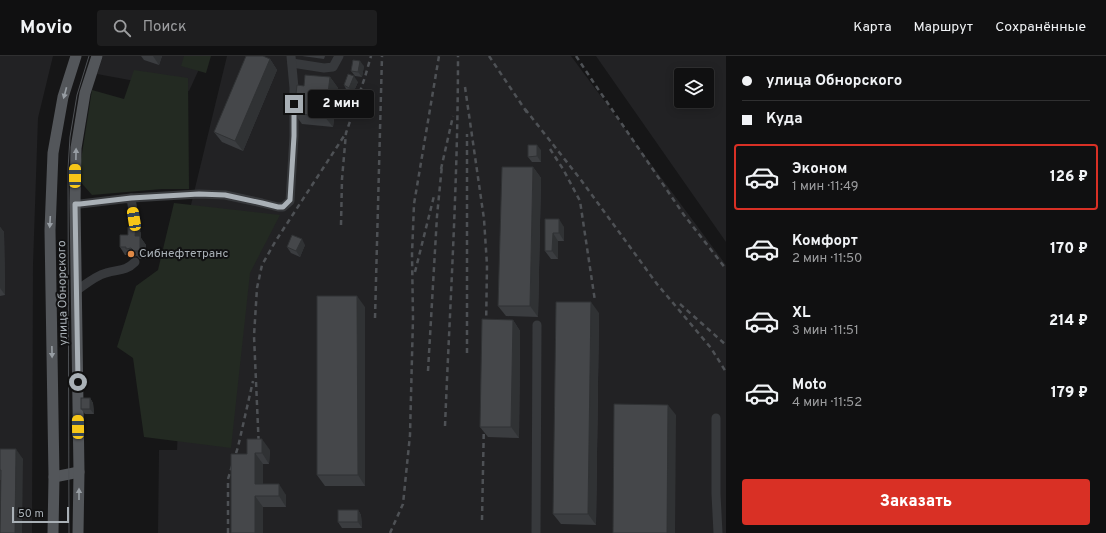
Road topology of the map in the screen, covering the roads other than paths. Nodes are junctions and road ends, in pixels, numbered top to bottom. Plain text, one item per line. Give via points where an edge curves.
1 (76, 56) edge
2 (97, 56) edge
3 (340, 56) edge
4 (292, 60) edge
5 (131, 198) junction
6 (75, 204) junction
7 (136, 230) edge
8 (136, 262) dead end
9 (76, 291) junction
10 (537, 325) dead end
11 (716, 418) dead end
12 (79, 472) junction
13 (54, 477) junction
14 (53, 533) edge
15 (78, 533) edge
16 (536, 533) edge
17 (718, 533) edge

1 -> 13 main road, улица Обнорского via 64,97 53,153 50,230
6 -> 2 main road, улица Обнорского via 76,148 85,93
3 - 4 lane via 333,67 324,68
4 - 5 lane via 294,136 290,200 283,207 225,195
5 - 6 lane
5 - 7 lane
6 - 9 main road, улица Обнорского
8 - 9 lane via 130,268 106,273 91,280
9 - 12 main road, улица Обнорского
10 - 16 lane
11 - 17 lane
12 - 13 main road
15 -> 12 main road, улица Обнорского
13 - 14 main road, улица Обнорского

